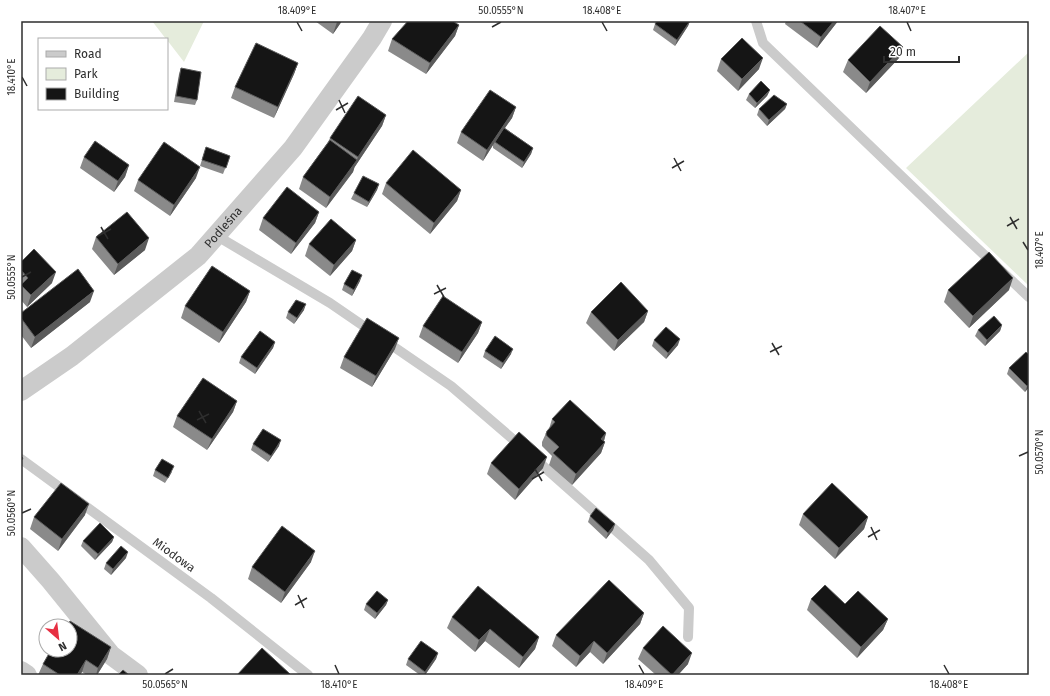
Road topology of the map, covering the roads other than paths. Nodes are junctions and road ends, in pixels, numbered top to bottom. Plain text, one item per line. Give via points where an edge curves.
1 (382, 21) edge
2 (756, 21) edge
3 (216, 236) junction
4 (1029, 297) edge
5 (21, 391) edge
6 (21, 459) edge
7 (21, 547) edge
8 (688, 637) dead end
9 (21, 671) edge
10 (27, 675) edge
11 (138, 675) edge
12 (308, 675) edge

1 - 3 street, Podleśna via 293,148
2 - 4 lane via 763,43
3 - 5 street, Podleśna via 198,256 72,356
3 - 8 lane via 330,303 451,386 649,560 689,608
6 - 12 lane, Miodowa via 211,598
7 - 11 street via 111,655
9 - 10 street

